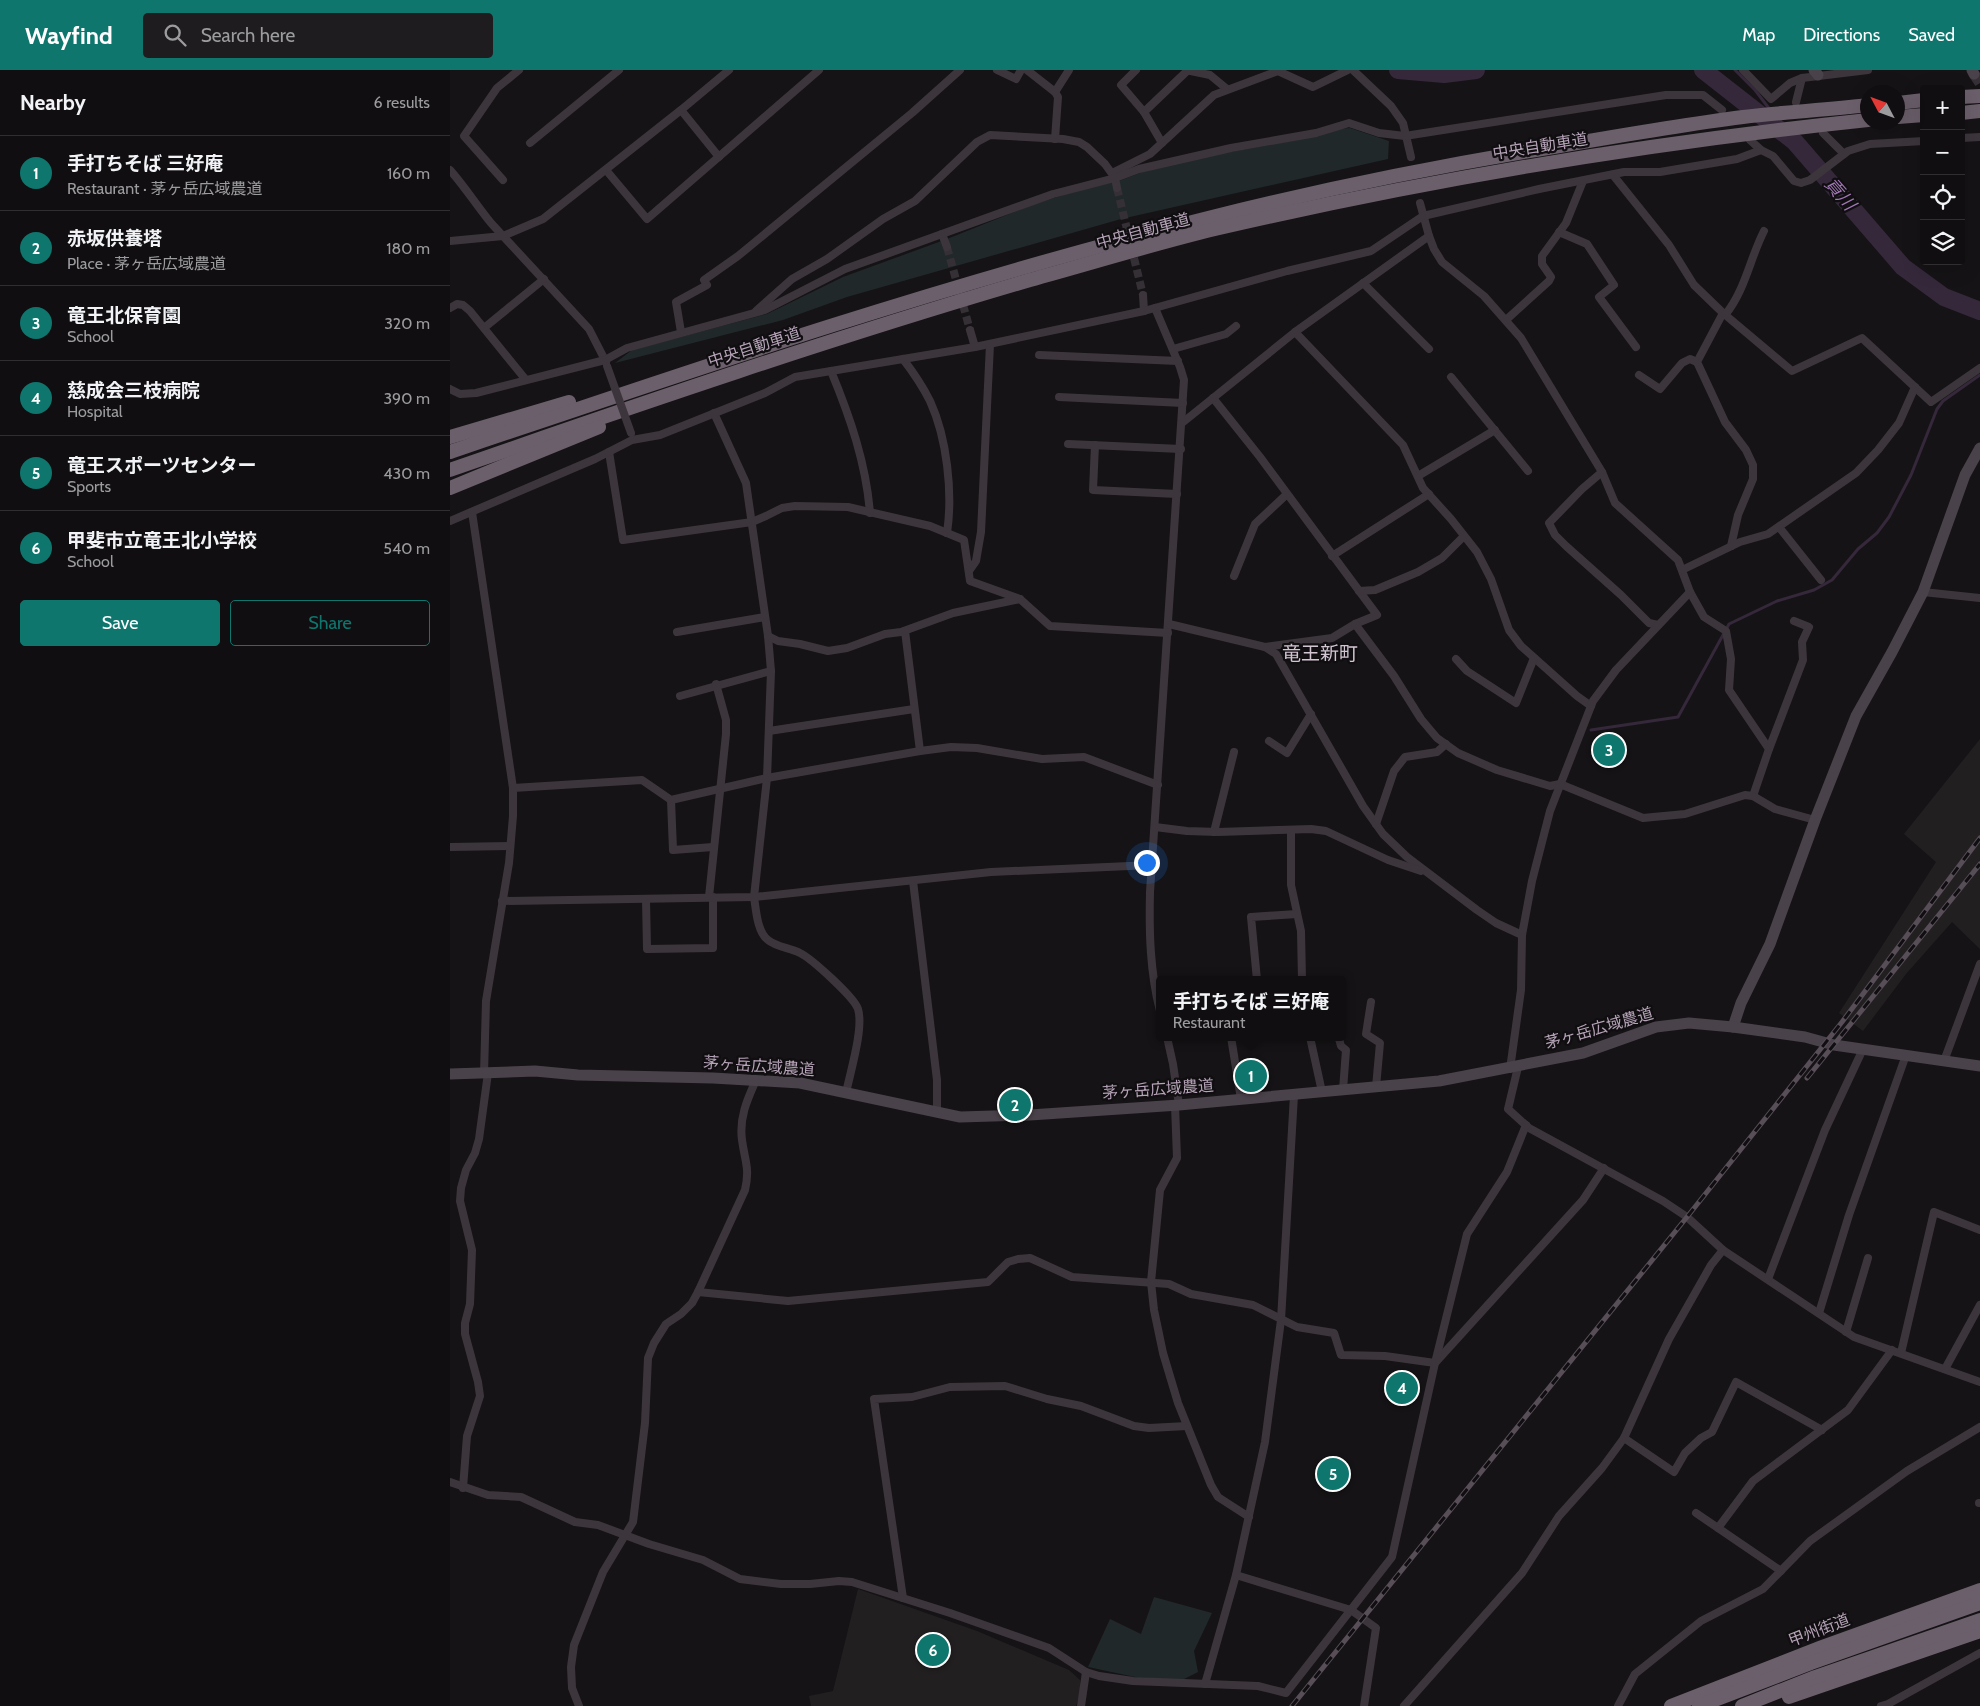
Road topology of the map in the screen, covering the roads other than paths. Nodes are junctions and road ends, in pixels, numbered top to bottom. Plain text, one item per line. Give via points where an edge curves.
1 (520, 70) edge
2 (619, 70) edge
3 (715, 70) edge
4 (729, 70) edge
5 (819, 70) edge
6 (960, 70) edge
7 (997, 70) edge
8 (1021, 70) edge
9 (1027, 70) edge
10 (1069, 70) edge
11 (1136, 70) edge
12 (1348, 70) edge
13 (1353, 70) edge
14 (1743, 70) edge
15 (1868, 70) edge
16 (1187, 71) edge
17 (1818, 72) edge
18 (721, 78) junction
19 (1802, 78) junction
20 (1227, 89) junction
21 (1055, 92) junction
22 (1980, 96) edge
23 (1965, 97) edge
24 (1920, 100) edge
25 (1905, 102) edge
26 (1860, 106) edge
27 (1796, 107) junction
28 (682, 110) junction
29 (1722, 110) dead end
30 (1980, 111) edge
31 (1144, 112) junction
32 (1965, 113) edge
33 (1920, 116) edge
34 (1905, 117) edge
35 (1860, 121) edge
36 (1823, 133) dead end
37 (1407, 136) junction
38 (1753, 136) junction
39 (1980, 137) edge
40 (1965, 138) edge
41 (1055, 139) junction
42 (1920, 141) edge
43 (530, 143) dead end
44 (1162, 143) junction
45 (1760, 150) junction
46 (1844, 154) junction
47 (719, 157) junction
48 (1411, 157) dead end
49 (450, 170) edge
50 (606, 170) junction
51 (1613, 174) junction
52 (1113, 175) junction
53 (503, 180) dead end
54 (1583, 180) junction
55 (1118, 188) tunnel mouth
56 (1420, 203) dead end
57 (1423, 216) junction
58 (1764, 231) dead end
59 (1559, 232) junction
60 (942, 234) junction
61 (503, 236) junction
62 (1429, 236) junction
63 (450, 241) edge
64 (947, 247) tunnel mouth
65 (544, 279) junction
66 (1363, 283) junction
67 (1143, 296) tunnel mouth
68 (450, 308) edge
69 (1155, 308) junction
70 (1144, 311) junction
71 (755, 312) junction
72 (1724, 314) junction
73 (1506, 320) junction
74 (1236, 326) dead end
75 (484, 328) junction
76 (970, 330) tunnel mouth
77 (681, 332) junction
78 (1295, 332) junction
79 (990, 344) junction
80 (975, 347) junction
81 (1636, 347) dead end
82 (1429, 348) dead end
83 (1172, 349) junction
84 (1039, 355) dead end
85 (903, 359) junction
86 (1178, 361) junction
87 (1697, 362) junction
88 (606, 363) junction
89 (1980, 368) edge
90 (831, 371) junction
91 (732, 372) junction
92 (680, 374) junction
93 (1639, 375) dead end
94 (1451, 377) dead end
95 (526, 380) junction
96 (1915, 387) junction
97 (450, 389) edge
98 (1058, 397) dead end
99 (1213, 398) junction
100 (1183, 403) junction
101 (714, 413) junction
102 (1182, 424) junction
103 (1495, 430) junction
104 (450, 437) edge
105 (631, 437) junction
106 (1068, 444) dead end
107 (1095, 445) junction
108 (1980, 448) edge
109 (1180, 449) junction
110 (450, 452) edge
111 (609, 452) junction
112 (450, 470) edge
113 (1528, 471) dead end
114 (1602, 472) junction
115 (1418, 476) junction
116 (450, 488) edge
117 (1177, 494) junction
118 (1287, 494) junction
119 (1428, 494) junction
120 (472, 512) junction
121 (870, 513) junction
122 (450, 522) edge
123 (752, 522) junction
124 (1779, 528) junction
125 (946, 533) junction
126 (1464, 536) junction
127 (1731, 546) junction
128 (1332, 556) junction
129 (1682, 570) junction
130 (969, 571) junction
131 (1234, 576) dead end
132 (1821, 580) dead end
133 (1359, 591) junction
134 (1690, 592) junction
135 (1923, 592) junction
136 (1980, 598) edge
137 (1020, 599) junction
138 (765, 617) junction
139 (1794, 621) dead end
140 (1169, 624) junction
141 (1355, 624) junction
142 (1658, 625) junction
143 (905, 631) junction
144 (677, 632) dead end
145 (1168, 633) junction
146 (768, 636) junction
147 (1265, 647) junction
148 (1534, 658) junction
149 (1456, 659) dead end
150 (771, 670) junction
151 (716, 684) junction
152 (680, 696) dead end
153 (1591, 706) junction
154 (914, 709) junction
155 (1311, 714) junction
156 (769, 731) junction
157 (1269, 741) dead end
158 (1446, 744) junction
159 (1769, 749) junction
160 (920, 751) junction
161 (1234, 752) dead end
162 (767, 778) junction
163 (1560, 784) junction
164 (1158, 785) junction
165 (513, 788) junction
166 (722, 788) junction
167 (1753, 796) junction
168 (671, 800) junction
169 (1815, 820) junction
170 (1376, 824) junction
171 (1155, 827) junction
172 (1291, 830) junction
173 (1214, 832) junction
174 (510, 846) junction
175 (450, 847) edge
176 (713, 847) junction
177 (1152, 865) junction
178 (1428, 874) junction
179 (912, 880) junction
180 (754, 896) junction
181 (711, 897) junction
182 (646, 898) junction
183 (502, 901) junction
184 (1297, 914) junction
185 (1522, 935) junction
186 (1980, 964) edge
187 (1257, 976) edge
188 (1302, 976) edge
189 (1156, 983) edge
190 (1371, 1002) dead end
191 (1733, 1027) junction
192 (1168, 1041) edge
193 (1232, 1041) edge
194 (1311, 1041) edge
195 (1340, 1041) edge
196 (1863, 1049) junction
197 (1906, 1056) junction
198 (1944, 1061) junction
199 (1980, 1066) edge
200 (1514, 1068) junction
201 (450, 1074) edge
202 (486, 1074) junction
203 (756, 1080) junction
204 (1376, 1087) junction
205 (1343, 1090) junction
206 (1322, 1092) junction
207 (846, 1093) junction
208 (1294, 1095) junction
209 (1241, 1099) junction
210 (1177, 1105) junction
211 (937, 1111) junction
212 (1526, 1126) junction
213 (1604, 1168) junction
214 (1980, 1230) edge
215 (1723, 1250) junction
216 (1868, 1258) dead end
217 (1768, 1279) junction
218 (1151, 1282) junction
219 (698, 1292) junction
220 (1980, 1305) edge
221 (1820, 1313) junction
222 (1280, 1320) junction
223 (1846, 1332) junction
224 (1892, 1350) junction
225 (1900, 1353) junction
226 (1435, 1364) junction
227 (1945, 1369) junction
228 (1980, 1382) edge
229 (1187, 1426) junction
230 (1980, 1426) edge
231 (1822, 1430) junction
232 (1624, 1438) junction
233 (450, 1482) edge
234 (463, 1488) junction
235 (1696, 1513) dead end
236 (1249, 1517) junction
237 (1718, 1528) junction
238 (625, 1535) junction
239 (1781, 1571) junction
240 (1236, 1575) junction
241 (1980, 1590) edge
242 (902, 1598) junction
243 (1980, 1603) edge
244 (1351, 1610) junction
245 (1980, 1620) edge
246 (1980, 1631) edge
247 (1980, 1653) edge
248 (1086, 1672) junction
249 (1205, 1684) junction
250 (579, 1706) edge
251 (1081, 1706) edge
252 (1364, 1706) edge
253 (1404, 1706) edge
254 (1618, 1706) edge
255 (1671, 1706) edge
256 (1700, 1706) edge
257 (1742, 1706) edge
258 (1762, 1706) edge
259 (1881, 1706) edge

1 - 53 street via 497,88 464,136
2 - 43 street
3 - 18 street
4 - 18 street
5 - 47 street
6 - 77 street via 738,256 704,280 706,285 676,302
7 - 8 street via 1016,79
9 - 21 street
10 - 21 street
11 - 31 street via 1121,85
12 - 20 street via 1313,87 1278,70
13 - 37 street via 1391,106 1403,123
14 - 19 street via 1771,99
15 - 17 street
16 - 20 street via 1210,75
16 - 31 street
17 - 19 street
18 - 28 street
19 - 27 street
20 - 44 street via 1214,95
21 - 41 street via 1058,97
22 - 23 highway
24 - 25 highway
26 - 27 highway, 中央自動車道
27 - 92 highway, 中央自動車道 via 1459,163 1210,217 977,280
28 - 47 street
28 - 50 street
29 - 37 street via 1703,95 1666,95
30 - 32 highway
31 - 44 street
33 - 34 highway
35 - 38 highway, 中央自動車道
36 - 46 street
37 - 48 street
37 - 52 street via 1379,133 1349,123 1316,133 1231,148
38 - 45 street
38 - 91 highway, 中央自動車道 via 1602,153 1480,174 1213,230 980,295
39 - 40 street
41 - 52 street via 1079,142
41 - 71 street via 990,135 977,142 915,201 792,279
42 - 46 street via 1870,144
44 - 52 street via 1150,154
45 - 46 street via 1773,156 1794,180 1801,183 1810,180
45 - 51 street via 1737,159 1660,172
47 - 50 street via 647,220
49 - 61 street
50 - 61 street via 543,218
51 - 54 street
51 - 72 street via 1669,245 1694,285
52 - 55 street
52 - 60 street
54 - 57 street
54 - 59 street via 1566,223
56 - 57 street
57 - 62 street
57 - 69 street via 1371,251
58 - 72 street via 1733,305
59 - 73 street via 1542,256 1542,264 1551,277 1549,281
59 - 81 street via 1586,244 1614,285 1599,297
60 - 64 street
60 - 71 street via 845,269 765,310
61 - 63 street
61 - 65 street
62 - 66 street
62 - 73 street via 1442,262 1484,296
65 - 75 street
65 - 88 street via 588,329
66 - 78 street
66 - 82 street
67 - 70 street
68 - 75 street via 463,305
69 - 70 street
69 - 83 street
70 - 79 street
71 - 77 street
72 - 87 street
72 - 96 street via 1792,371 1862,338
73 - 114 street via 1521,338
74 - 83 street via 1226,334
75 - 95 street
76 - 80 street
77 - 88 street via 627,348
78 - 99 street
78 - 115 street via 1403,445
79 - 80 street
79 - 130 street via 981,532 976,561
80 - 85 street
83 - 86 street
84 - 86 street
85 - 90 street
85 - 125 street via 930,401 948,458 950,512
86 - 100 street via 1184,380
87 - 93 street via 1690,359 1682,363 1660,389
87 - 127 street via 1726,422 1753,465 1753,479 1738,514
88 - 95 street
88 - 105 street, bridge
89 - 96 street via 1931,402
90 - 101 street via 796,377
90 - 121 street via 858,445
91 - 112 highway, 中央自動車道
91 - 116 highway
92 - 104 highway
92 - 110 highway, 中央自動車道
94 - 103 street
95 - 97 street via 476,393 460,394
96 - 124 street via 1899,423 1856,473
98 - 100 street
99 - 102 street
99 - 118 street
100 - 102 street
101 - 105 street via 660,435
101 - 123 street via 746,483
102 - 109 street
103 - 113 street
103 - 115 street
105 - 111 street
106 - 107 street
107 - 109 street
107 - 117 street via 1093,490
108 - 135 street via 1965,475
109 - 117 street
111 - 120 street
111 - 123 street via 623,540
114 - 129 street via 1615,503 1678,560
114 - 142 street via 1549,523 1566,546 1649,623
115 - 119 street
117 - 140 street
118 - 128 street
118 - 131 street via 1255,524
119 - 126 street
119 - 128 street
120 - 122 street
120 - 165 street
121 - 123 street via 848,507 796,506 782,508
121 - 125 street via 930,526
123 - 138 street
124 - 127 street
124 - 132 street
125 - 130 street via 964,540
126 - 133 street via 1442,558 1418,572 1375,590
126 - 148 street via 1477,552 1491,579 1509,630
127 - 129 street
128 - 133 street
129 - 134 street
130 - 137 street via 970,581
133 - 141 street via 1377,615
134 - 142 street
134 - 159 street via 1704,617 1723,629 1730,659 1729,690
135 - 136 street
135 - 169 street via 1856,716
137 - 143 street via 953,613
137 - 145 street via 1050,626
138 - 144 street
138 - 146 street
139 - 159 street via 1809,627 1802,642 1803,660
140 - 145 street
140 - 147 street
141 - 147 street via 1332,638
141 - 158 street via 1421,719
142 - 153 street via 1616,670
143 - 146 street via 828,651
143 - 154 street
145 - 164 street
146 - 150 street
147 - 155 street via 1276,654
148 - 149 street via 1516,703 1466,670
148 - 153 street
150 - 151 street
150 - 156 street
151 - 152 street
151 - 166 street via 726,720
153 - 163 street
154 - 156 street
154 - 160 street
155 - 157 street via 1287,754
155 - 170 street
156 - 162 street
158 - 163 street via 1458,753 1497,770 1550,786
158 - 170 street via 1436,752 1405,757 1394,771
159 - 167 street
160 - 162 street
160 - 164 street via 978,748 1042,760 1084,757
161 - 173 street
162 - 166 street
162 - 180 street
163 - 167 street via 1642,818 1684,814 1745,795
163 - 185 street via 1532,881
164 - 171 street
165 - 168 street via 642,780
165 - 174 street
166 - 168 street
166 - 176 street
167 - 169 street via 1775,809
168 - 176 street via 673,850
169 - 191 street via 1770,944
170 - 178 street
171 - 173 street
171 - 177 street
172 - 173 street
172 - 178 street via 1326,831 1388,860
172 - 184 street via 1291,885
174 - 175 street
174 - 183 street
176 - 181 street
177 - 179 street via 991,872
177 - 189 street via 1149,928
178 - 185 street via 1496,923
179 - 180 street
179 - 211 street via 937,1080
180 - 181 street
180 - 207 street via 757,915 767,940 802,954 840,986 858,1009 856,1049
181 - 182 street
181 - 182 street via 713,948 656,949 647,949
182 - 183 street
183 - 202 street via 486,1001
184 - 187 street via 1251,917
184 - 188 street via 1301,930
185 - 200 street
186 - 198 street
190 - 204 street via 1366,1034 1380,1044
191 - 196 street, 茅ヶ岳広域農道
191 - 200 street, 茅ヶ岳広域農道 via 1689,1023 1656,1027 1582,1053
192 - 210 street via 1174,1064
193 - 209 street
194 - 206 street
195 - 205 street via 1346,1050
196 - 197 street, 茅ヶ岳広域農道
196 - 217 street via 1825,1130
197 - 198 street, 茅ヶ岳広域農道
197 - 221 street via 1849,1215
198 - 199 street, 茅ヶ岳広域農道
200 - 204 street, 茅ヶ岳広域農道 via 1439,1081
200 - 212 street via 1508,1109
201 - 202 street, 茅ヶ岳広域農道
202 - 203 street, 茅ヶ岳広域農道 via 535,1071
202 - 234 street via 479,1139 464,1179 460,1201 472,1250 466,1334 480,1396 467,1436
203 - 207 street, 茅ヶ岳広域農道 via 800,1083
203 - 219 street via 741,1124 748,1175 745,1190
204 - 205 street, 茅ヶ岳広域農道
205 - 206 street, 茅ヶ岳広域農道
206 - 208 street, 茅ヶ岳広域農道
207 - 211 street, 茅ヶ岳広域農道
208 - 209 street, 茅ヶ岳広域農道
208 - 222 street
209 - 210 street, 茅ヶ岳広域農道
210 - 211 street, 茅ヶ岳広域農道 via 960,1117
210 - 218 street via 1177,1158 1160,1190
212 - 213 street
212 - 226 street via 1507,1172 1467,1234
213 - 215 street via 1687,1217
213 - 226 street via 1583,1200
214 - 225 street via 1934,1212
215 - 217 street
215 - 232 street via 1669,1339
216 - 223 street
217 - 221 street
218 - 219 street via 1072,1277 1030,1258 1008,1262 988,1282 788,1301
218 - 222 street via 1169,1284 1191,1294 1253,1305
218 - 229 street via 1163,1353
219 - 238 street via 681,1314 666,1324 648,1358 645,1423 633,1522
220 - 227 street
221 - 223 street
222 - 226 street via 1334,1333 1341,1355 1385,1356
222 - 236 street via 1265,1442
223 - 224 street
224 - 225 street
224 - 231 street via 1848,1410
225 - 227 street
226 - 244 street via 1392,1557
227 - 228 street
229 - 236 street via 1210,1485 1218,1497
229 - 242 street via 1134,1426 1081,1406 1004,1386 950,1387 912,1397 874,1399
230 - 239 street via 1907,1471 1810,1541
231 - 232 street via 1736,1382 1712,1432 1685,1453 1674,1472
231 - 237 street via 1753,1481
232 - 253 street via 1559,1516 1522,1573
233 - 234 street
234 - 238 street via 488,1495 521,1496 575,1522 598,1525
235 - 237 street
236 - 240 street
237 - 239 street
238 - 242 street via 703,1560 740,1579 781,1584 852,1582
238 - 250 street via 603,1572 574,1645 570,1667 572,1688
239 - 254 street via 1763,1589 1701,1621 1636,1674
240 - 244 street
240 - 249 street
241 - 255 highway, 甲州街道
242 - 248 street via 1049,1648
243 - 256 highway, 甲州街道
244 - 249 street via 1286,1693 1258,1686
244 - 252 street via 1376,1628
245 - 257 highway
246 - 258 highway
247 - 259 street
248 - 249 street via 1133,1681
248 - 251 street

